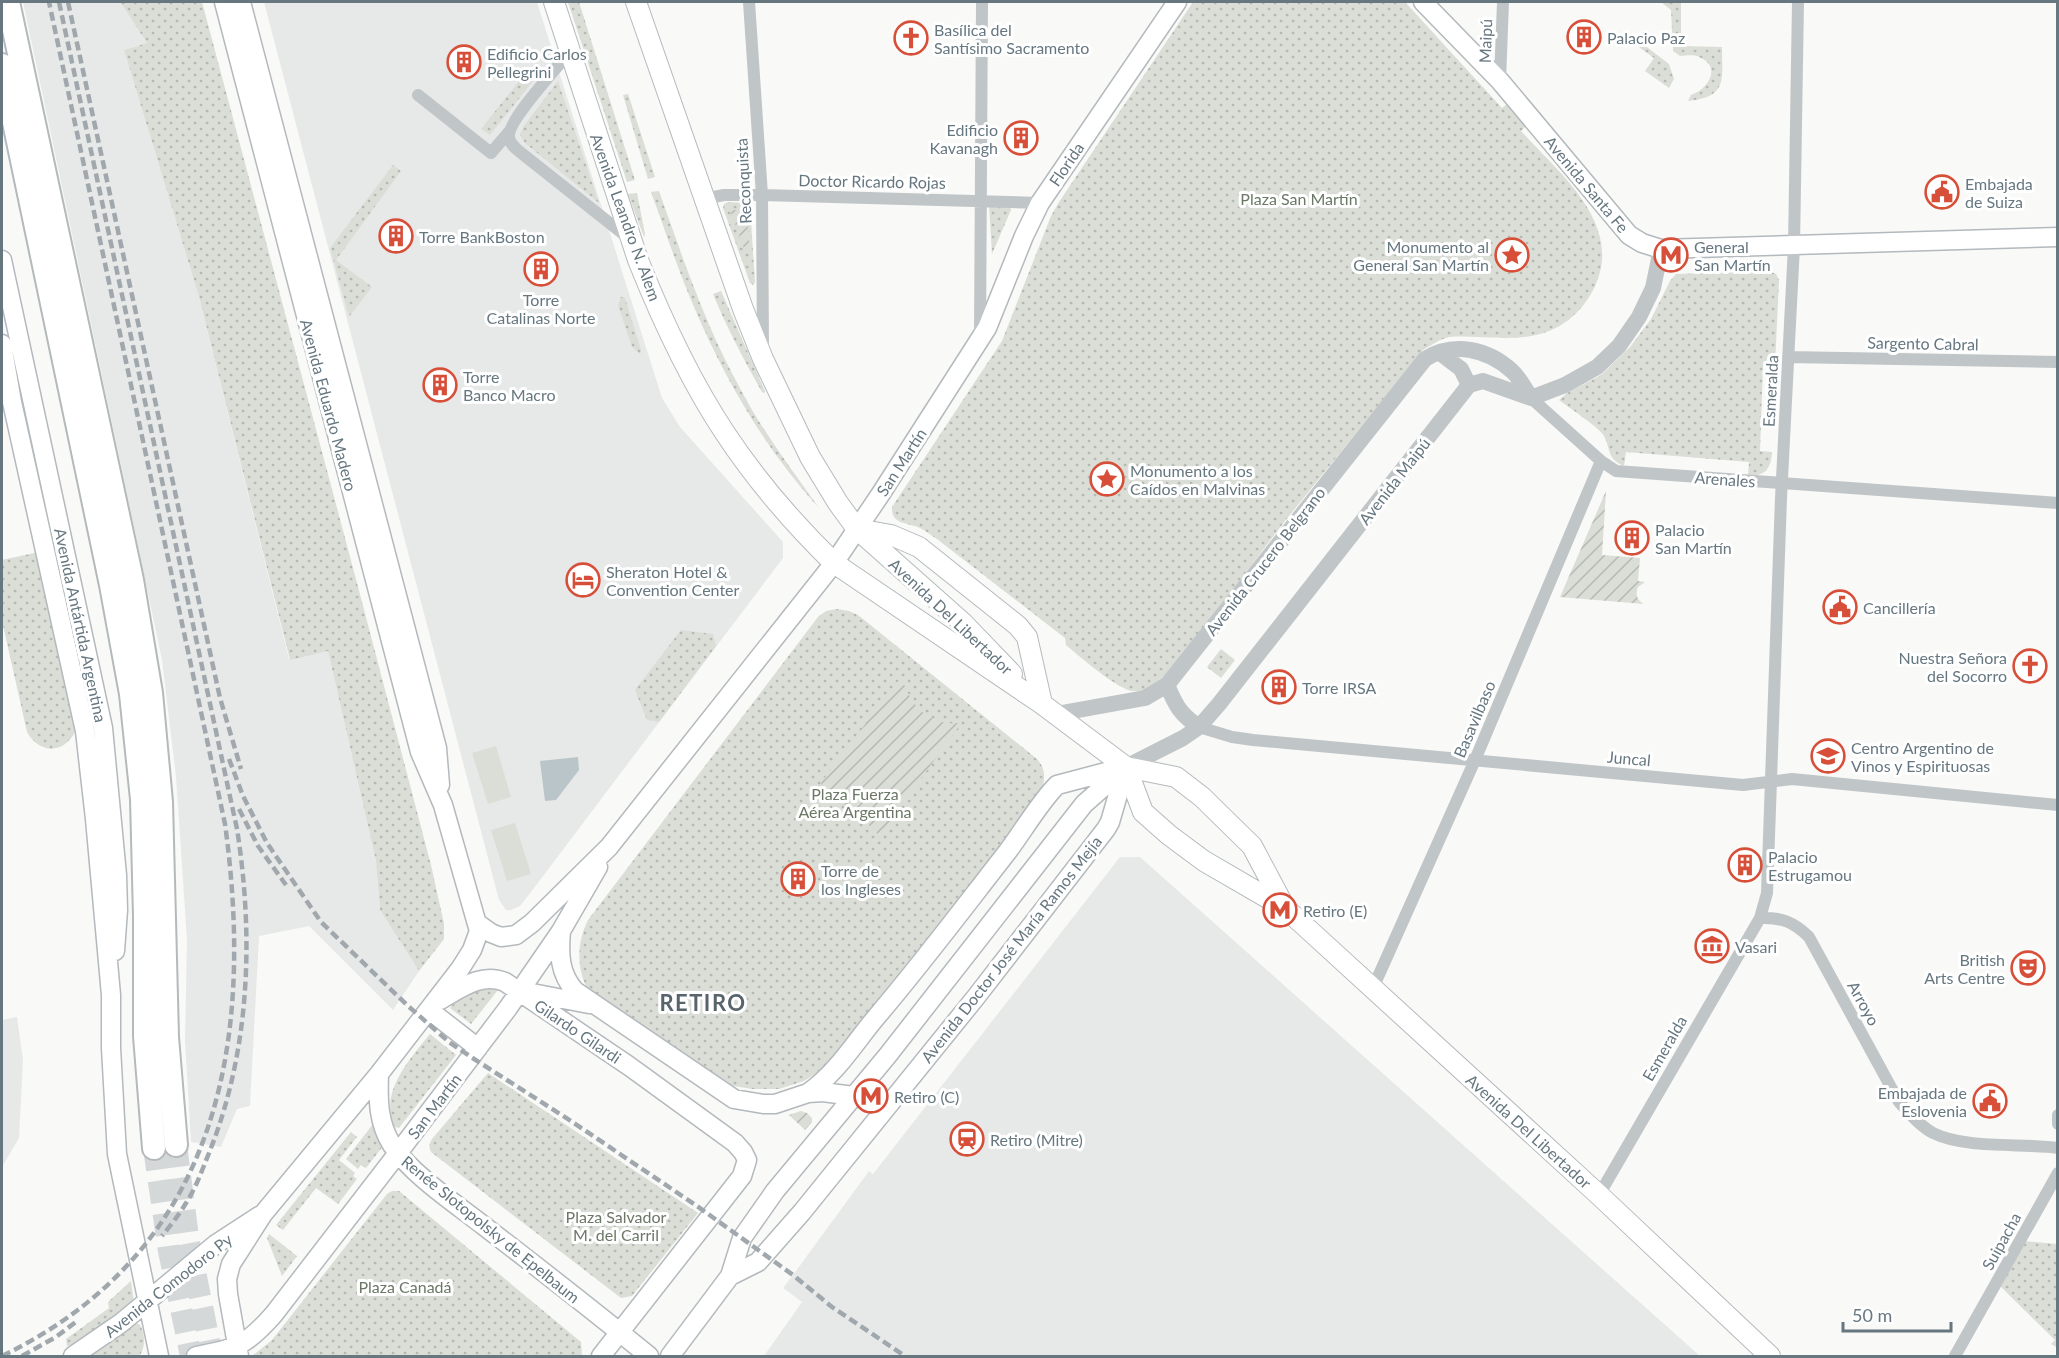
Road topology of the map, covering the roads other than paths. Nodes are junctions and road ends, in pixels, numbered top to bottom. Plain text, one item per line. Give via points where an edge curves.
1 (8, 2) edge
2 (224, 2) edge
3 (241, 2) edge
4 (554, 2) edge
5 (636, 2) edge
6 (749, 2) edge
7 (982, 2) edge
8 (1177, 2) edge
9 (1423, 2) edge
10 (1503, 2) edge
11 (1798, 2) edge
12 (569, 53) junction
13 (2, 65) edge
14 (1500, 81) junction
15 (418, 95) dead end
16 (509, 132) junction
17 (762, 195) junction
18 (703, 199) junction
19 (980, 201) junction
20 (1040, 203) junction
21 (2058, 237) edge
22 (632, 241) junction
23 (1794, 246) junction
24 (1661, 249) junction
25 (2, 260) edge
26 (981, 339) junction
27 (2, 344) edge
28 (1440, 353) junction
29 (1788, 357) junction
30 (764, 359) junction
31 (2058, 362) edge
32 (1469, 385) junction
33 (1531, 398) junction
34 (1601, 461) junction
35 (1781, 484) junction
36 (2058, 503) edge
37 (857, 530) junction
38 (834, 563) junction
39 (1167, 685) junction
40 (1049, 709) junction
41 (1199, 727) junction
42 (1475, 760) junction
43 (1126, 767) junction
44 (1772, 782) junction
45 (443, 805) junction
46 (2058, 805) edge
47 (609, 847) junction
48 (1285, 908) junction
49 (1760, 918) junction
50 (477, 923) junction
51 (561, 931) junction
52 (1373, 988) junction
53 (520, 991) junction
54 (111, 995) junction
55 (595, 1005) junction
56 (432, 1006) junction
57 (478, 1048) junction
58 (845, 1057) junction
59 (379, 1074) junction
60 (808, 1093) junction
61 (853, 1096) junction
62 (2058, 1115) edge
63 (2058, 1124) edge
64 (2058, 1149) edge
65 (398, 1153) junction
66 (2058, 1173) edge
67 (1599, 1195) junction
68 (263, 1214) junction
69 (730, 1276) junction
70 (147, 1301) junction
71 (620, 1333) junction
72 (238, 1352) edge
73 (73, 1356) edge
74 (159, 1356) edge
75 (196, 1356) edge
76 (601, 1356) edge
77 (649, 1356) edge
78 (670, 1356) edge
79 (1770, 1356) edge
80 (1955, 1356) edge

1 - 13 highway via 132,580 151,693 161,802 167,1037 165,1146 145,1036 146,916 132,694
2 - 45 main road, Avenida Eduardo Madero via 420,752
3 - 45 main road, Avenida Eduardo Madero via 437,748
4 - 12 main road, Avenida Leandro N. Alem
5 - 18 main road
6 - 17 street, Reconquista
7 - 19 street
8 - 20 main road, Florida
9 - 14 main road, Avenida Santa Fe
10 - 14 street, Maipú
11 - 23 street, Esmeralda
12 - 16 street via 516,117
12 - 22 main road, Avenida Leandro N. Alem
14 - 24 main road, Avenida Santa Fe via 1629,235
15 - 16 street via 491,153
16 - 22 street via 516,149
17 - 18 street, Doctor Ricardo Rojas
17 - 19 street, Doctor Ricardo Rojas
17 - 30 street, Reconquista
18 - 30 main road
19 - 20 street, Doctor Ricardo Rojas
19 - 26 street
20 - 26 main road, Florida
21 - 23 main road, Avenida Santa Fe
22 - 38 main road, Avenida Leandro N. Alem via 675,345 724,431 774,497
23 - 24 main road, Avenida Santa Fe
23 - 29 street, Esmeralda
24 - 33 street via 1653,288 1639,317 1611,355 1565,385
25 - 54 main road, Avenida Antártida Argentina via 103,728 117,875
26 - 37 main road, San Martín
27 - 54 main road, Avenida Antártida Argentina via 85,731
28 - 32 street via 1461,369
28 - 33 street, Arenales via 1456,348 1486,355 1514,372
28 - 39 street, Avenida Crucero Belgrano via 1419,364
29 - 31 street, Sargento Cabral
29 - 35 street, Esmeralda
30 - 37 main road via 810,457
32 - 33 street via 1483,381
32 - 41 street, Avenida Maipú
33 - 34 street, Arenales
34 - 35 street, Arenales via 1616,471
34 - 42 street, Basavilbaso
35 - 36 street, Arenales
35 - 44 street, Esmeralda
37 - 38 main road, San Martín
37 - 40 main road, Avenida Del Libertador via 963,623
37 - 40 main road via 891,535 918,547 1018,626 1028,637
38 - 40 main road, Avenida Del Libertador
38 - 47 main road, San Martín
39 - 40 street, Avenida Crucero Belgrano via 1145,698
39 - 41 street via 1184,717
40 - 43 main road, Avenida Del Libertador
41 - 42 street, Juncal via 1253,740
41 - 43 street, Avenida Maipú
42 - 44 street, Juncal via 1743,785
42 - 52 street, Basavilbaso
43 - 48 main road, Avenida Del Libertador via 1143,812 1204,861
43 - 48 main road, Avenida Del Libertador via 1176,777 1202,797 1252,846
43 - 58 main road via 1057,785 938,943
43 - 61 main road, Avenida Doctor José María Ramos Mejía via 1084,804
43 - 69 main road, Avenida Doctor José María Ramos Mejía via 1106,829 976,997 758,1262
44 - 46 street, Juncal via 1792,779
44 - 49 street via 1767,893
45 - 50 main road, Avenida Eduardo Madero
47 - 50 main road, San Martín via 516,935 501,937
47 - 51 main road, San Martín
48 - 52 main road, Avenida Del Libertador
49 - 64 street, Arroyo via 1781,918 1809,937 1899,1102 1912,1118 1933,1133 1962,1142
49 - 67 street, Esmeralda
50 - 56 main road via 479,931 472,950
51 - 53 main road, San Martín
51 - 55 main road via 560,957 566,978 575,991
52 - 67 main road, Avenida Del Libertador
53 - 55 main road, Gilardo Gilardi
53 - 56 main road via 486,978
53 - 57 main road, San Martín
53 - 71 main road, Gilardo Gilardi via 716,1128 746,1158 742,1176
54 - 70 main road, Avenida Antártida Argentina via 117,1154
55 - 60 main road, Gilardo Gilardi via 734,1099 775,1104
56 - 57 main road
56 - 59 main road
57 - 65 main road, San Martín
58 - 60 main road via 838,1068
58 - 61 main road via 844,1081
59 - 65 main road, Renée Slotopolsky de Epelbaum via 380,1116
59 - 68 main road
60 - 61 main road
61 - 69 main road, Avenida Doctor José María Ramos Mejía via 742,1238
62 - 63 street
65 - 71 main road, Renée Slotopolsky de Epelbaum via 445,1195
65 - 72 main road, San Martín via 274,1314
66 - 80 street, Suipacha
67 - 79 main road, Avenida Del Libertador
68 - 70 main road, Avenida Comodoro Py via 216,1244
68 - 72 main road via 228,1274
69 - 78 main road, Avenida Doctor José María Ramos Mejía
70 - 73 main road, Avenida Comodoro Py
70 - 74 main road, Avenida Antártida Argentina
71 - 76 main road
71 - 77 main road, Renée Slotopolsky de Epelbaum
72 - 75 main road

